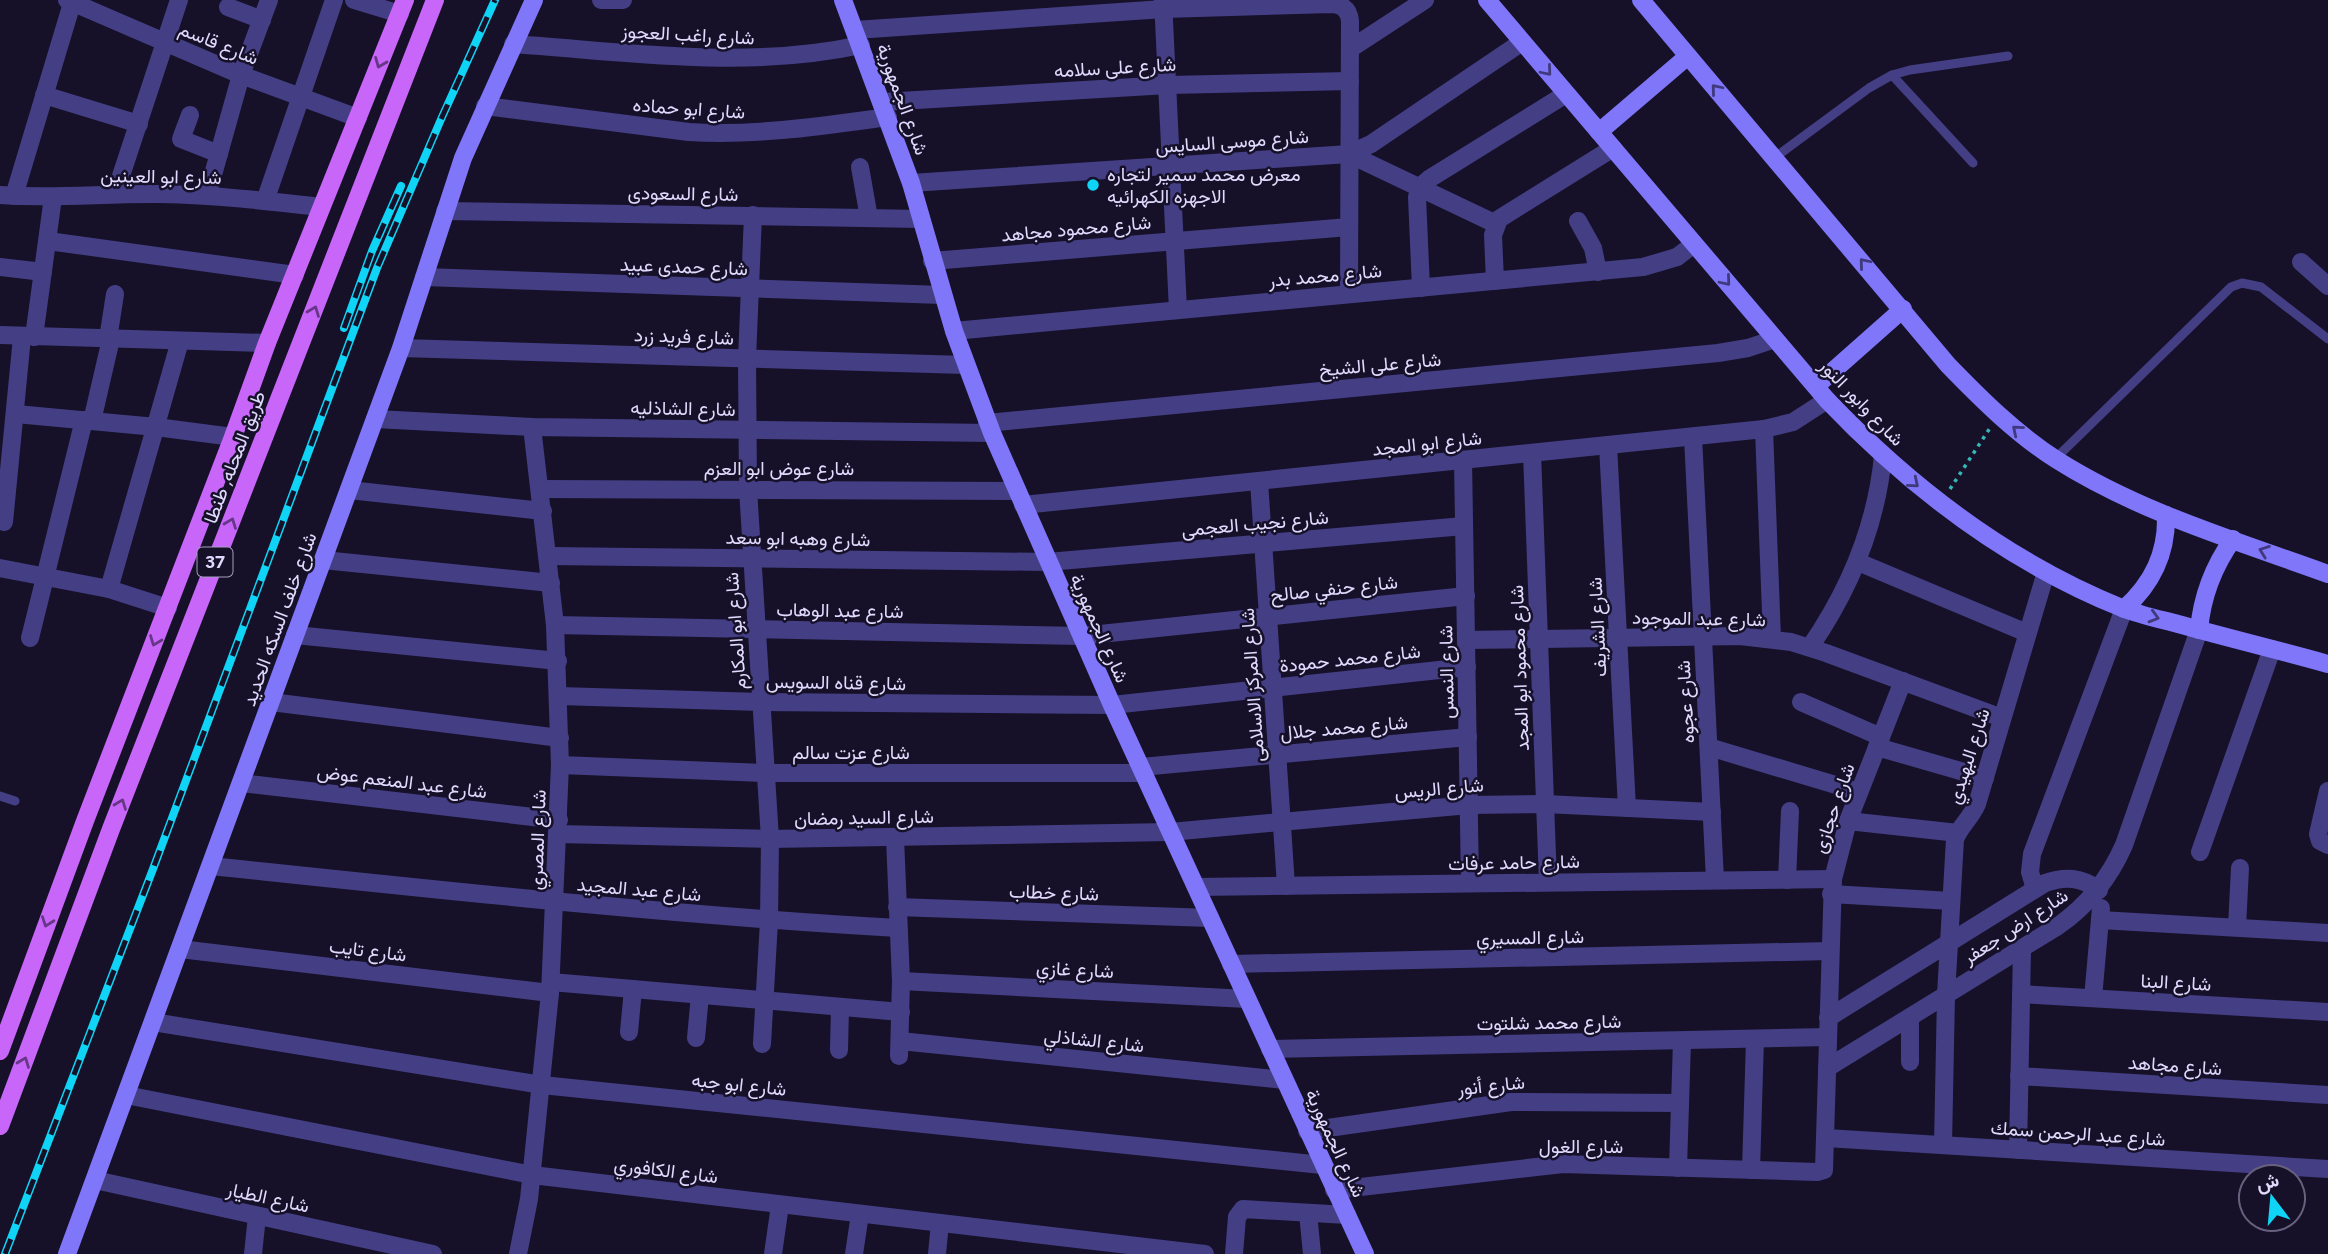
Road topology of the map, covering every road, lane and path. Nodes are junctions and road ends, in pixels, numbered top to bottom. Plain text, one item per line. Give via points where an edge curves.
1 (179, 0) edge
2 (269, 0) edge
3 (334, 0) edge
4 (354, 0) edge
5 (435, 0) edge
6 (534, 0) edge
7 (601, 0) edge
8 (623, 0) edge
9 (843, 0) edge
10 (1424, 0) edge
11 (1487, 0) edge
12 (1641, 0) edge
13 (71, 1) edge
14 (1247, 3) edge
15 (1164, 4) edge
16 (228, 7) dead end
17 (402, 7) edge
18 (262, 20) junction
19 (858, 38) junction
20 (1522, 42) junction
21 (166, 44) junction
22 (513, 44) junction
23 (1350, 49) junction
24 (1688, 55) junction
25 (2008, 56) dead end
26 (241, 75) junction
27 (1892, 75) junction
28 (1350, 81) junction
29 (1168, 85) junction
30 (1566, 94) junction
31 (44, 95) junction
32 (302, 97) junction
33 (485, 106) junction
34 (886, 109) junction
35 (190, 115) dead end
36 (358, 118) junction
37 (139, 124) junction
38 (1599, 132) junction
39 (1613, 148) junction
40 (1349, 153) junction
41 (219, 154) junction
42 (1774, 158) junction
43 (1973, 163) dead end
44 (1172, 166) junction
45 (860, 167) dead end
46 (911, 183) junction
47 (1420, 187) junction
48 (115, 194) junction
49 (7, 196) edge
50 (207, 196) junction
51 (53, 197) junction
52 (265, 201) junction
53 (321, 207) junction
54 (445, 211) junction
55 (753, 215) junction
56 (869, 218) junction
57 (921, 219) junction
58 (1578, 221) dead end
59 (1496, 224) junction
60 (1349, 227) junction
61 (48, 241) junction
62 (1175, 241) junction
63 (1694, 244) junction
64 (932, 261) junction
65 (2301, 262) dead end
66 (0, 267) edge
67 (43, 272) junction
68 (1598, 272) junction
69 (295, 275) junction
70 (424, 276) junction
71 (1495, 281) junction
72 (2328, 286) edge
73 (1422, 288) junction
74 (749, 289) junction
75 (115, 294) dead end
76 (1349, 294) junction
77 (942, 295) junction
78 (1903, 309) junction
79 (1178, 310) junction
80 (954, 331) junction
81 (0, 335) edge
82 (28, 337) junction
83 (109, 339) junction
84 (1775, 339) junction
85 (2328, 339) edge
86 (180, 341) junction
87 (267, 343) junction
88 (401, 348) junction
89 (747, 359) junction
90 (965, 365) junction
91 (1821, 393) junction
92 (16, 414) junction
93 (1999, 415) junction
94 (375, 419) junction
95 (88, 420) junction
96 (156, 427) junction
97 (532, 427) junction
98 (989, 428) junction
99 (1764, 429) junction
100 (746, 430) junction
101 (7, 433) edge
102 (233, 437) junction
103 (1693, 437) junction
104 (1608, 445) junction
105 (1532, 453) junction
106 (1883, 456) junction
107 (2055, 459) junction
108 (1463, 460) junction
109 (1259, 481) junction
110 (540, 489) junction
111 (748, 489) junction
112 (349, 490) junction
113 (1020, 498) junction
114 (1940, 504) junction
115 (3, 510) edge
116 (542, 511) junction
117 (2166, 515) junction
118 (1465, 526) junction
119 (2233, 539) junction
120 (1263, 544) junction
121 (548, 556) junction
122 (751, 558) junction
123 (323, 560) junction
124 (1048, 562) junction
125 (1858, 562) junction
126 (0, 568) edge
127 (2046, 572) junction
128 (2328, 575) edge
129 (47, 576) junction
130 (551, 583) junction
131 (109, 589) junction
132 (1465, 596) junction
133 (168, 608) junction
134 (2124, 609) junction
135 (1268, 616) junction
136 (555, 625) junction
137 (756, 630) junction
138 (2199, 630) junction
139 (2027, 633) junction
140 (295, 635) junction
141 (1081, 636) junction
142 (1703, 636) junction
143 (30, 638) dead end
144 (1618, 638) junction
145 (1539, 639) junction
146 (1772, 639) junction
147 (1466, 640) junction
148 (1810, 647) junction
149 (2272, 649) junction
150 (558, 661) junction
151 (2328, 664) edge
152 (1467, 667) junction
153 (1903, 681) junction
154 (1273, 688) junction
155 (559, 696) junction
156 (271, 702) junction
157 (761, 702) junction
158 (1801, 702) dead end
159 (1112, 705) junction
160 (2002, 718) junction
161 (1468, 737) junction
162 (560, 738) junction
163 (1879, 742) junction
164 (1709, 747) junction
165 (1277, 755) junction
166 (560, 765) junction
167 (1142, 770) junction
168 (766, 773) junction
169 (1984, 778) junction
170 (241, 783) junction
171 (2328, 791) edge
172 (1859, 793) junction
173 (0, 796) edge
174 (16, 801) dead end
175 (1545, 804) junction
176 (1469, 805) junction
177 (1627, 808) junction
178 (1790, 811) dead end
179 (1712, 812) junction
180 (85, 821) junction
181 (1848, 821) junction
182 (1282, 824) junction
183 (558, 827) junction
184 (111, 830) junction
185 (1170, 832) junction
186 (1958, 833) junction
187 (895, 838) junction
188 (770, 839) junction
189 (2328, 845) edge
190 (2200, 852) dead end
191 (211, 866) junction
192 (2240, 868) dead end
193 (1716, 880) junction
194 (1787, 880) junction
195 (1470, 883) junction
196 (1548, 883) junction
197 (1286, 886) junction
198 (60, 887) junction
199 (1196, 887) junction
200 (1832, 887) junction
201 (2035, 889) junction
202 (2099, 890) junction
203 (86, 896) junction
204 (1951, 901) junction
205 (556, 902) junction
206 (897, 907) junction
207 (1210, 918) junction
208 (2100, 920) junction
209 (769, 921) junction
210 (898, 928) junction
211 (2237, 928) junction
212 (2328, 933) edge
213 (1949, 943) junction
214 (2022, 948) junction
215 (180, 949) junction
216 (1830, 951) junction
217 (1231, 964) junction
218 (901, 981) junction
219 (551, 987) junction
220 (633, 989) junction
221 (2021, 994) junction
222 (699, 995) junction
223 (1946, 995) junction
224 (2092, 998) junction
225 (764, 999) junction
226 (1247, 999) junction
227 (840, 1007) junction
228 (901, 1012) junction
229 (2328, 1012) edge
230 (1910, 1017) junction
231 (1828, 1018) junction
232 (153, 1023) junction
233 (629, 1032) dead end
234 (1828, 1037) junction
235 (696, 1038) dead end
236 (1755, 1039) junction
237 (1682, 1041) junction
238 (762, 1044) dead end
239 (1270, 1049) junction
240 (839, 1050) dead end
241 (0, 1051) edge
242 (1910, 1062) dead end
243 (1827, 1068) junction
244 (2019, 1076) junction
245 (1284, 1080) junction
246 (541, 1085) junction
247 (2328, 1095) edge
248 (126, 1096) junction
249 (1680, 1103) junction
250 (0, 1126) edge
251 (1307, 1131) junction
252 (1826, 1138) junction
253 (1943, 1145) junction
254 (2018, 1150) junction
255 (1322, 1165) junction
256 (1825, 1165) joint
257 (1678, 1168) junction
258 (2328, 1169) edge
259 (1751, 1170) junction
260 (532, 1175) junction
261 (95, 1180) junction
262 (1334, 1190) junction
263 (780, 1205) junction
264 (1308, 1213) junction
265 (860, 1214) junction
266 (1347, 1215) junction
267 (257, 1216) junction
268 (940, 1223) junction
269 (1059, 1246) edge
270 (1147, 1251) edge
271 (67, 1254) edge
272 (253, 1254) edge
273 (433, 1254) edge
274 (518, 1254) edge
275 (773, 1254) edge
276 (854, 1254) edge
277 (937, 1254) edge
278 (1205, 1254) edge
279 (1234, 1254) edge
280 (1312, 1254) edge
281 (1366, 1254) edge

1 - 21 street
2 - 18 street
3 - 32 street
4 - 17 street
184 -> 5 main road, طريق المحله, طنطا / 37
6 - 22 street, شارع خلف السكه الحديد
7 - 8 street
9 - 19 street, شارع الجمهورية
10 - 23 street
11 - 20 street, شارع وابور النور
12 - 24 street
13 - 21 street, شارع قاسم
13 - 31 street
14 - 15 street, شارع راغب العجوز
14 - 23 street, شارع راغب العجوز via 1343,7 1349,16
15 - 19 street, شارع راغب العجوز
15 - 29 street
16 - 18 street
17 -> 36 main road, طريق المحله, طنطا / 37
18 - 26 street
19 - 22 street, شارع راغب العجوز via 823,54 755,59
19 - 34 street, شارع الجمهورية
20 -> 30 street, شارع وابور النور
20 - 40 street, شارع موسى السايس via 1371,144
21 - 26 street, شارع قاسم
21 - 37 street
22 - 33 street, شارع خلف السكه الحديد
23 - 28 street
24 - 38 street
42 -> 24 street
25 - 27 lane
26 - 32 street, شارع قاسم
26 - 41 street
27 - 42 lane
27 - 43 lane
28 - 29 street, شارع على سلامه
28 - 40 street
29 - 34 street, شارع على سلامه
29 - 44 street
30 - 38 street, شارع وابور النور
30 - 47 street
31 - 37 street
31 - 49 street
32 - 36 street, شارع قاسم
32 - 52 street
33 - 34 street, شارع ابو حماده via 718,134 775,132
33 - 54 street, شارع خلف السكه الحديد
34 - 46 street, شارع الجمهورية
35 - 41 street via 182,140
36 - 53 main road, طريق المحله, طنطا / 37
37 - 48 street
38 - 39 street, شارع وابور النور
39 - 59 street via 1508,212
39 - 63 street, شارع وابور النور
40 - 44 street, شارع موسى السايس
40 - 47 street
40 - 60 street
41 - 50 street
78 -> 42 street
44 - 46 street, شارع موسى السايس
44 - 62 street
45 - 56 street
46 - 57 street, شارع الجمهورية
47 - 59 street
47 - 73 street
48 - 50 street, شارع ابو العينين
48 - 51 street, شارع ابو العينين
49 - 51 street, شارع ابو العينين
50 - 52 street, شارع ابو العينين
51 - 61 street
52 - 53 street, شارع ابو العينين
53 - 69 main road, طريق المحله, طنطا / 37
54 - 55 street, شارع السعودى
54 - 70 street, شارع خلف السكه الحديد
55 - 56 street, شارع السعودى
55 - 74 street, شارع ابو المكارم
56 - 57 street, شارع السعودى
57 - 64 street, شارع الجمهورية
58 - 68 street via 1593,248
59 - 71 street
60 - 62 street, شارع محمود مجاهد
60 - 76 street
61 - 67 street
61 - 69 street
62 - 64 street, شارع محمود مجاهد
62 - 79 street
63 - 68 street, شارع محمد بدر via 1655,265
63 -> 84 street, شارع وابور النور
64 - 77 street, شارع الجمهورية
65 - 72 street
66 - 67 street
67 - 82 street
68 - 71 street, شارع محمد بدر
69 - 87 main road, طريق المحله, طنطا / 37
70 - 74 street, شارع حمدى عبيد
70 - 88 street, شارع خلف السكه الحديد
71 - 73 street, شارع محمد بدر
73 - 76 street, شارع محمد بدر
74 - 77 street, شارع حمدى عبيد
74 - 89 street, شارع ابو المكارم
75 - 83 street
76 - 79 street, شارع محمد بدر
77 - 80 street, شارع الجمهورية
78 - 91 street
78 - 93 street via 1948,365
79 - 80 street, شارع محمد بدر
80 - 90 street, شارع الجمهورية
81 - 82 street
82 - 83 street
82 - 92 street
83 - 86 street
83 - 95 street
84 - 91 street, شارع وابور النور
84 - 98 street, شارع على الشيخ via 1718,353
85 - 107 lane via 2260,287 2242,283 2231,287
86 - 87 street
86 - 96 street
87 - 102 main road, طريق المحله, طنطا / 37
88 - 89 street, شارع فريد زرد
88 - 94 street, شارع خلف السكه الحديد
89 - 90 street, شارع فريد زرد
89 - 100 street, شارع ابو المكارم
90 - 98 street, شارع الجمهورية
91 - 99 street, شارع ابو المجد via 1793,422
91 - 106 street, شارع وابور النور
92 - 95 street
92 - 101 street
107 -> 93 street
93 - 114 path
94 - 97 street, شارع الشاذليه
94 - 112 street, شارع خلف السكه الحديد
95 - 96 street
95 - 129 street
96 - 102 street
96 - 131 street
97 - 100 street, شارع الشاذليه
97 - 110 street, شارع المصري
98 - 100 street, شارع الشاذليه
98 - 113 street, شارع الجمهورية
99 - 103 street, شارع ابو المجد
99 - 146 street
100 - 111 street, شارع ابو المكارم
101 - 115 street
102 - 133 main road, طريق المحله, طنطا / 37
103 - 104 street, شارع ابو المجد
103 - 142 street, شارع عجوه
104 - 105 street, شارع ابو المجد
104 - 144 street, شارع الشريف
105 - 108 street, شارع ابو المجد
105 - 145 street, شارع محمود ابو المجد
106 -> 114 street, شارع وابور النور
106 - 125 street via 1875,509
107 - 117 street
108 - 109 street, شارع ابو المجد
108 - 118 street, شارع النمس
109 - 113 street, شارع ابو المجد
109 - 120 street, شارع المركز الاسلامى
110 - 111 street, شارع عوض ابو العزم
110 - 116 street, شارع المصري
111 - 113 street, شارع عوض ابو العزم
111 - 122 street, شارع ابو المكارم
112 - 116 street
112 - 123 street, شارع خلف السكه الحديد
113 - 124 street, شارع الجمهورية
114 - 127 street, شارع وابور النور
116 - 121 street, شارع المصري
117 - 119 street
117 - 134 street via 2164,545 2154,574
118 - 120 street, شارع نجيب العجمى
118 - 132 street, شارع النمس
128 -> 119 street
119 - 138 street via 2209,582
120 - 124 street, شارع نجيب العجمى
120 - 135 street, شارع المركز الاسلامى
121 - 122 street, شارع وهبه ابو سعد
121 - 130 street, شارع المصري
122 - 124 street, شارع وهبه ابو سعد
122 - 137 street, شارع ابو المكارم
123 - 130 street
123 - 140 street, شارع خلف السكه الحديد
124 - 141 street, شارع الجمهورية
125 - 139 street
125 - 148 street
126 - 129 street
127 - 134 street, شارع وابور النور
127 - 139 street, شارع البهيدي
129 - 131 street
129 - 143 street
130 - 136 street, شارع المصري
131 - 133 street
132 - 135 street, شارع حنفي صالح
132 - 147 street, شارع النمس
133 -> 180 main road, طريق المحله, طنطا / 37
134 -> 138 street, شارع وابور النور
134 - 201 street via 2032,854 2030,872
135 - 141 street, شارع حنفي صالح
135 - 154 street, شارع المركز الاسلامى
136 - 137 street, شارع عبد الوهاب
136 - 150 street, شارع المصري
137 - 141 street, شارع عبد الوهاب
137 - 157 street, شارع ابو المكارم
138 - 149 street, شارع وابور النور
138 - 202 street via 2124,845
139 - 160 street, شارع البهيدي
140 - 150 street
140 - 156 street, شارع خلف السكه الحديد
141 - 159 street, شارع الجمهورية
142 - 144 street, شارع عبد الموجود
142 - 146 street, شارع عبد الموجود
142 - 164 street, شارع عجوه
144 - 145 street, شارع عبد الموجود
144 - 177 street, شارع الشريف
145 - 147 street, شارع عبد الموجود
145 - 175 street, شارع محمود ابو المجد
146 - 148 street, شارع عبد الموجود
147 - 152 street, شارع النمس
148 - 153 street, شارع عبد الموجود
149 - 151 street, شارع وابور النور
149 - 190 street
150 - 155 street, شارع المصري
152 - 154 street, شارع محمد حمودة
152 - 161 street, شارع النمس
153 - 160 street, شارع عبد الموجود
153 - 163 street, شارع حجازى
154 - 159 street, شارع محمد حمودة
154 - 165 street, شارع المركز الاسلامى
155 - 157 street, شارع قناه السويس
155 - 162 street, شارع المصري
156 - 162 street
156 - 170 street, شارع خلف السكه الحديد
157 - 159 street, شارع قناه السويس
157 - 168 street, شارع ابو المكارم
158 - 163 street
159 - 167 street, شارع الجمهورية
160 - 169 street, شارع البهيدي
161 - 165 street, شارع محمد جلال
161 - 176 street, شارع النمس
162 - 166 street, شارع المصري
163 - 169 street
163 - 172 street, شارع حجازى
164 - 172 street
164 - 179 street, شارع عجوه
165 - 167 street, شارع محمد جلال
165 - 182 street, شارع المركز الاسلامى
166 - 168 street, شارع عزت سالم
166 - 183 street, شارع المصري
167 - 168 street, شارع عزت سالم
167 - 185 street, شارع الجمهورية
168 - 188 street, شارع ابو المكارم
169 - 186 street, شارع البهيدي via 1974,810
170 - 183 street, شارع عبد المنعم عوض
170 - 191 street, شارع خلف السكه الحديد
171 - 189 street via 2318,834
172 - 181 street, شارع حجازى
173 - 174 lane
175 - 176 street, شارع الريس
175 - 177 street, شارع الريس
175 - 196 street, شارع محمود ابو المجد
176 - 182 street, شارع الريس
176 - 195 street, شارع النمس
177 - 179 street, شارع الريس
178 - 194 street
179 - 193 street, شارع عجوه
180 - 184 main road via 96,831
180 - 198 main road, طريق المحله, طنطا / 37
181 - 186 street
181 - 200 street, شارع حجازى
182 - 185 street, شارع الريس
182 - 197 street, شارع المركز الاسلامى
183 - 188 street, شارع السيد رمضان
183 - 205 street, شارع المصري
184 - 203 main road, طريق المحله, طنطا / 37
185 - 187 street, شارع السيد رمضان
185 - 199 street, شارع الجمهورية
186 - 204 street, شارع البهيدي
187 - 188 street, شارع السيد رمضان
187 - 206 street
188 - 209 street, شارع ابو المكارم
191 - 205 street, شارع عبد المجيد
191 - 215 street, شارع خلف السكه الحديد
192 - 211 street
193 - 194 street, شارع حامد عرفات
193 - 196 street, شارع حامد عرفات
194 - 200 street, شارع حامد عرفات
195 - 196 street, شارع حامد عرفات
195 - 197 street, شارع حامد عرفات
197 - 199 street, شارع حامد عرفات
198 - 203 main road via 73,883
198 -> 241 main road, طريق المحله, طنطا / 37
199 - 207 street, شارع الجمهورية
200 - 204 street, شارع حامد عرفات
200 - 216 street, شارع حجازى
201 - 202 street, شارع ارض جعفر via 2067,878
201 - 213 street, شارع ارض جعفر
202 - 208 street
202 - 214 street, شارع ارض جعفر via 2069,918
250 -> 203 main road, طريق المحله, طنطا / 37
204 - 213 street, شارع البهيدي
205 - 209 street, شارع عبد المجيد
205 - 219 street, شارع المصري
206 - 207 street, شارع خطاب
206 - 210 street
207 - 217 street, شارع الجمهورية
208 - 211 street
208 - 224 street
209 - 210 street, شارع عبد المجيد
209 - 225 street, شارع ابو المكارم
210 - 218 street
211 - 212 street
213 - 223 street, شارع البهيدي
213 - 231 street, شارع ارض جعفر
214 - 221 street
214 - 223 street, شارع ارض جعفر
215 - 219 street, شارع تايب
215 - 232 street, شارع خلف السكه الحديد
216 - 217 street, شارع المسيري
216 - 231 street, شارع حجازى
217 - 226 street, شارع الجمهورية
218 - 226 street, شارع غازي
218 - 228 street
219 - 220 street, شارع تايب
219 - 246 street, شارع المصري
220 - 222 street, شارع تايب
220 - 233 street
221 - 224 street, شارع البنا
221 - 244 street
222 - 225 street, شارع تايب
222 - 235 street
223 - 230 street, شارع ارض جعفر
223 - 253 street, شارع البهيدي
224 - 229 street, شارع البنا
225 - 227 street, شارع تايب
225 - 238 street, شارع ابو المكارم
226 - 239 street, شارع الجمهورية
227 - 228 street, شارع تايب
227 - 240 street
228 - 245 street, شارع الشاذلي via 900,1049
230 - 242 street
230 - 243 street, شارع ارض جعفر
231 - 234 street, شارع حجازى
232 - 246 street, شارع ابو جبه
232 - 248 street, شارع خلف السكه الحديد
234 - 236 street, شارع محمد شلتوت
234 - 243 street, شارع حجازى
236 - 237 street, شارع محمد شلتوت
236 - 259 street
237 - 239 street, شارع محمد شلتوت
237 - 249 street
239 - 245 street, شارع الجمهورية
243 - 252 street, شارع حجازى
244 - 247 street, شارع مجاهد
244 - 254 street
245 - 251 street, شارع الجمهورية
246 - 255 street, شارع ابو جبه
246 - 260 street, شارع المصري
248 - 260 street, شارع الكافوري
248 - 261 street, شارع خلف السكه الحديد
249 - 251 street, شارع أنور via 1511,1102
249 - 257 street
251 - 255 street, شارع الجمهورية
252 - 253 street, شارع عبد الرحمن سمك
252 - 256 street, شارع حجازى
253 - 254 street, شارع عبد الرحمن سمك
254 - 258 street, شارع عبد الرحمن سمك
255 - 262 street, شارع الجمهورية
256 - 259 street, شارع الغول via 1820,1172
257 - 259 street, شارع الغول
257 - 262 street, شارع الغول via 1545,1165
260 - 263 street, شارع الكافوري
260 - 274 street, شارع المصري
261 - 267 street, شارع الطيار
261 - 271 street, شارع خلف السكه الحديد
262 - 266 street, شارع الجمهورية
263 - 265 street, شارع الكافوري
263 - 275 street
264 - 266 street
264 - 279 street via 1243,1209 1237,1217
264 - 280 street
265 - 268 street, شارع الكافوري
265 - 276 street
266 - 281 street, شارع الجمهورية
267 - 272 street
267 - 273 street, شارع الطيار
268 - 269 street, شارع الكافوري
268 - 277 street
269 - 270 street, شارع الكافوري
270 - 278 street, شارع الكافوري

